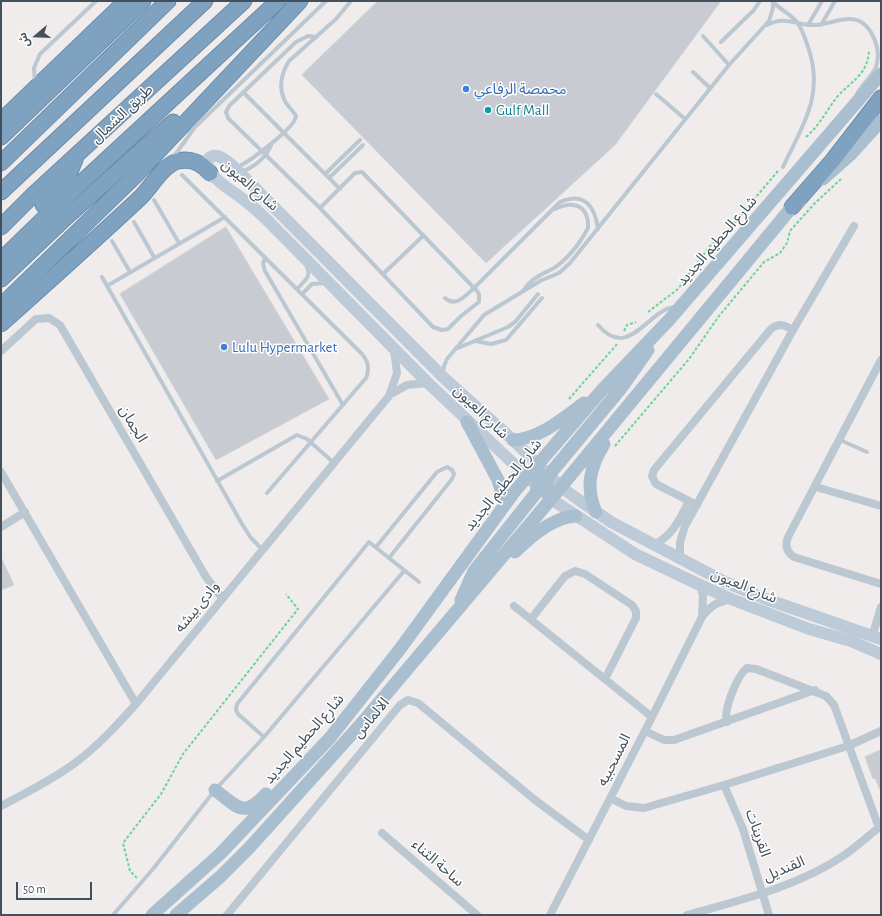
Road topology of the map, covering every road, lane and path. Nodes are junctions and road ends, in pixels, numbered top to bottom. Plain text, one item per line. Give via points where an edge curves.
1 (96, 1) edge
2 (143, 1) edge
3 (168, 1) edge
4 (205, 1) edge
5 (244, 1) edge
6 (278, 1) edge
7 (300, 1) edge
8 (326, 1) edge
9 (351, 1) edge
10 (760, 1) edge
11 (773, 1) edge
12 (822, 1) edge
13 (835, 1) edge
14 (120, 3) edge
15 (796, 21) junction
16 (808, 25) junction
17 (821, 25) junction
18 (765, 26) junction
19 (703, 36) dead end
20 (316, 37) junction
21 (721, 42) dead end
22 (875, 42) junction
23 (252, 53) junction
24 (729, 65) junction
25 (693, 72) dead end
26 (881, 74) edge
27 (35, 87) junction
28 (710, 88) junction
29 (243, 92) junction
30 (656, 94) dead end
31 (881, 98) edge
32 (854, 107) junction
33 (4, 116) edge
34 (685, 120) junction
35 (881, 121) edge
36 (284, 133) junction
37 (1, 137) edge
38 (360, 140) dead end
39 (803, 140) dead end
40 (271, 145) junction
41 (363, 145) dead end
42 (117, 150) junction
43 (260, 151) junction
44 (265, 155) junction
45 (75, 158) junction
46 (1, 163) edge
47 (783, 167) joint
48 (165, 169) junction
49 (237, 170) junction
50 (210, 173) junction
51 (325, 174) junction
52 (182, 175) dead end
53 (845, 175) dead end
54 (329, 178) junction
55 (340, 189) junction
56 (1, 192) edge
57 (154, 200) dead end
58 (792, 207) junction
59 (320, 208) junction
60 (552, 210) junction
61 (225, 217) junction
62 (62, 221) junction
63 (134, 222) dead end
64 (854, 226) dead end
65 (1, 227) edge
66 (598, 229) junction
67 (423, 236) junction
68 (286, 239) junction
69 (112, 241) dead end
70 (179, 243) junction
71 (1, 249) edge
72 (154, 257) junction
73 (265, 258) junction
74 (1, 260) edge
75 (130, 272) junction
76 (383, 274) junction
77 (102, 277) dead end
78 (1, 279) edge
79 (107, 286) junction
80 (333, 288) junction
81 (474, 288) junction
82 (297, 289) junction
83 (522, 292) junction
84 (302, 294) junction
85 (538, 294) dead end
86 (445, 298) dead end
87 (542, 298) dead end
88 (1, 306) edge
89 (679, 308) junction
90 (644, 317) dead end
91 (640, 320) dead end
92 (669, 320) junction
93 (1, 324) edge
94 (598, 325) dead end
95 (793, 330) junction
96 (622, 337) junction
97 (475, 341) junction
98 (394, 350) junction
99 (455, 350) junction
100 (1, 351) edge
101 (881, 360) edge
102 (444, 378) junction
103 (428, 383) junction
104 (602, 390) junction
105 (389, 396) junction
106 (568, 400) dead end
107 (343, 405) junction
108 (618, 418) junction
109 (467, 422) junction
110 (513, 440) junction
111 (840, 440) junction
112 (311, 442) junction
113 (613, 449) dead end
114 (867, 452) dead end
115 (334, 463) junction
116 (539, 465) junction
117 (1, 472) edge
118 (549, 475) junction
119 (527, 478) junction
120 (217, 481) junction
121 (816, 486) junction
122 (561, 487) junction
123 (538, 489) junction
124 (267, 493) dead end
125 (551, 499) junction
126 (689, 501) junction
127 (505, 504) junction
128 (697, 506) junction
129 (881, 506) edge
130 (25, 512) junction
131 (596, 512) junction
132 (576, 516) junction
133 (682, 524) junction
134 (1, 527) edge
135 (654, 545) junction
136 (376, 547) junction
137 (262, 549) junction
138 (388, 558) junction
139 (680, 559) junction
140 (491, 569) junction
141 (404, 571) junction
142 (419, 582) dead end
143 (881, 584) edge
144 (700, 585) junction
145 (286, 594) dead end
146 (222, 598) junction
147 (731, 599) junction
148 (514, 606) dead end
149 (881, 607) edge
150 (458, 608) junction
151 (702, 617) junction
152 (531, 619) junction
153 (877, 638) edge
154 (881, 654) edge
155 (605, 679) junction
156 (815, 690) junction
157 (136, 704) junction
158 (652, 716) junction
159 (727, 722) junction
160 (645, 731) junction
161 (881, 731) edge
162 (264, 737) junction
163 (329, 738) junction
164 (848, 746) junction
165 (724, 785) junction
166 (215, 790) junction
167 (610, 798) junction
168 (1, 806) edge
169 (880, 827) edge
170 (382, 833) dead end
171 (589, 840) junction
172 (141, 883) junction
173 (209, 887) junction
174 (762, 893) junction
175 (113, 915) edge
176 (152, 915) edge
177 (176, 915) edge
178 (187, 915) edge
179 (226, 915) edge
180 (477, 915) edge
181 (550, 915) edge
182 (687, 915) edge
183 (769, 915) edge

1 - 27 lane via 37,58 34,68
2 - 37 highway
3 - 46 highway
4 - 56 highway, طريق الشمال
5 - 45 highway, طريق الشمال
6 - 42 highway
7 - 23 highway
8 - 48 lane via 195,127
9 - 20 lane
10 - 21 lane
11 - 15 lane
11 - 18 lane via 772,15
12 - 16 lane
13 - 17 lane
14 - 27 highway
15 - 16 lane
15 - 18 lane via 783,20
15 - 47 lane via 806,39 812,61 815,89 809,113
16 - 17 lane
17 - 22 lane via 857,20 870,29
18 - 24 lane
19 - 24 lane
20 - 29 lane via 308,36 296,42
20 - 36 lane via 289,61 284,69 281,87 283,96 296,119
22 - 32 lane via 878,59 876,67 859,89
22 - 39 path via 868,45 868,58 859,76 837,97 821,122
23 - 62 highway
23 - 88 highway via 135,176
24 - 28 lane
25 - 28 lane
26 - 32 main road, شارع الحطيم الجديد
27 - 33 highway
28 - 34 lane
29 - 36 lane
29 - 43 lane via 229,106 227,115
30 - 34 lane
31 - 58 highway via 833,160
32 - 89 main road, شارع الحطيم الجديد
34 - 66 lane
35 - 58 main road via 850,155
36 - 40 lane
36 - 51 lane
38 - 51 lane
40 - 43 lane
40 - 44 lane
41 - 54 lane
42 - 62 highway via 75,200
42 - 74 highway
43 - 44 lane
43 - 49 lane
44 - 49 lane via 249,168
44 - 59 lane
45 - 65 highway, طريق الشمال
45 - 71 highway via 71,173 62,186
47 - 90 path via 764,185 723,236 710,246 678,289
48 - 50 highway via 178,161 192,161 206,167
48 - 93 highway via 141,196
49 - 50 main road, شارع العيون via 222,158 215,156 207,162
49 - 102 main road, شارع العيون
50 - 68 main road, شارع العيون via 262,215
51 - 54 lane
52 - 61 lane
53 - 113 path via 790,231 787,243 780,253 764,262 719,316 689,359
54 - 55 lane
55 - 59 lane
55 - 67 lane via 355,173 362,172
57 - 70 lane
58 - 108 main road
59 - 76 lane
60 - 66 lane via 560,202 568,199 583,200 594,210
60 - 81 lane
60 - 83 lane via 565,204 577,206 586,215 588,228 570,254 554,268 534,278
61 - 70 lane
61 - 73 lane
62 - 78 highway
63 - 72 lane
64 - 95 street
66 - 83 lane via 563,269
67 - 76 lane
67 - 81 lane
68 - 80 main road, شارع العيون
68 - 82 lane via 287,247 309,272 308,278
69 - 75 lane
70 - 72 lane
72 - 75 lane
73 - 82 lane
73 - 107 lane via 263,264 266,273
75 - 79 lane
76 - 81 lane via 428,323 442,330 448,329 477,305 480,298
77 - 79 lane
79 - 120 lane
80 - 84 lane via 318,282
80 - 98 main road, شارع العيون
81 - 86 lane via 455,302
82 - 84 lane
83 - 99 lane via 484,316
84 - 107 lane via 368,362 366,378
85 - 97 lane via 508,327
87 - 97 lane via 506,340 491,344
89 - 92 main road, شارع الحطيم الجديد
89 - 96 lane via 664,310 637,332
91 - 96 path via 627,325
92 - 104 main road, شارع الحطيم الجديد
92 - 118 main road via 622,387
94 - 96 lane via 610,334
95 - 126 street via 785,325 770,330 654,470 652,476 656,484
95 - 128 street
96 - 106 path
97 - 99 lane
98 - 103 main road, شارع العيون
98 - 105 street, وادى بيشه via 398,366
99 - 102 lane via 444,366
100 - 146 street, الجمان via 36,319 49,318 60,325 206,577
101 - 111 street
102 - 110 main road, شارع العيون
103 - 105 street, وادى بيشه via 407,384
103 - 109 main road, شارع العيون
104 - 110 main road via 538,433
104 - 116 main road, شارع الحطيم الجديد
105 - 115 street, وادى بيشه
107 - 112 lane
108 - 122 main road
108 - 131 main road via 596,458 590,476 590,497
109 - 119 main road, شارع العيون
109 - 127 main road via 500,483
110 - 116 main road, شارع العيون
111 - 114 lane
111 - 121 street
112 - 115 lane
112 - 120 lane via 301,435 293,437
112 - 124 lane
115 - 137 street, وادى بيشه
116 - 118 main road, شارع العيون
116 - 119 main road, شارع الحطيم الجديد
116 - 123 main road
117 - 130 street
118 - 122 main road, شارع العيون
118 - 125 main road via 546,488
119 - 123 main road, شارع العيون
119 - 127 main road, شارع الحطيم الجديد
120 - 137 lane via 246,531
121 - 129 street
121 - 143 street via 786,541 790,554
122 - 125 main road
122 - 131 main road, شارع العيون
123 - 125 main road, شارع العيون
123 - 150 main road via 474,571
125 - 132 main road, شارع العيون
125 - 140 main road
126 - 128 street
126 - 133 street
127 - 163 main road, شارع الحطيم الجديد via 400,649
128 - 133 street
130 - 134 street
130 - 157 street
131 - 135 main road, شارع العيون
132 - 140 main road via 561,519 538,533 507,560
132 - 144 main road, شارع العيون via 634,554
133 - 135 street
133 - 139 street
135 - 139 main road, شارع العيون
136 - 138 lane
136 - 138 lane via 437,472 447,467 452,470 452,479
136 - 162 lane via 369,542 237,704 238,714
137 - 146 street, وادى بيشه
138 - 141 lane
139 - 153 main road, شارع العيون via 766,599
140 - 150 main road
141 - 142 lane
141 - 162 lane
144 - 147 main road, شارع العيون
144 - 151 street, المسحبيه via 703,595
145 - 172 path via 298,609 183,754 161,794 123,843 130,870
146 - 157 street, وادى بيشه
147 - 151 street, المسحبيه via 719,601
147 - 154 main road, شارع العيون
148 - 152 street
149 - 153 street
150 - 173 main road via 320,770 250,847
151 - 158 street, المسحبيه
152 - 155 street
152 - 155 street via 562,580 575,571 585,574 632,606 636,611 636,618
155 - 158 street
156 - 159 street
156 - 159 street via 748,668 742,674 728,703 725,713
156 - 164 street via 826,696 834,705
157 - 168 street, وادى بيشه via 111,733 74,764
158 - 160 street, المسحبيه
159 - 160 street via 669,741
160 - 167 street, المسحبيه
161 - 164 street
162 - 166 lane
163 - 166 main road via 306,753 251,808 240,808
163 - 176 main road, شارع الحطيم الجديد via 220,854
164 - 165 street
164 - 169 street
165 - 167 street via 644,808 626,806
165 - 174 street, القرينات via 743,829
166 - 172 lane
167 - 171 street, المسحبيه
169 - 174 street, القنديل via 842,857 793,882
170 - 180 street, ساحة الثناء
171 - 179 street, الالماس via 535,800 418,703 408,700 400,705
171 - 181 street, المسحبيه
172 - 175 lane
173 - 177 main road
173 - 178 main road
174 - 182 street, القنديل
174 - 183 street, القرينات

